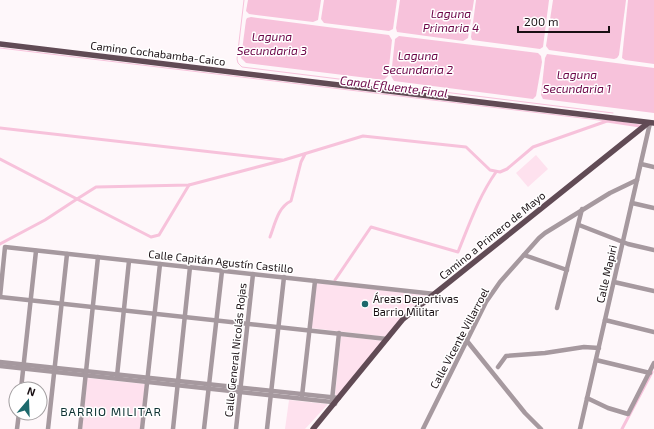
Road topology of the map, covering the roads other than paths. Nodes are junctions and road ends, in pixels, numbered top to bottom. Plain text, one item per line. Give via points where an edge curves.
1 (0, 44) edge
2 (651, 123) edge
3 (641, 164) junction
4 (654, 166) edge
5 (637, 180) junction
6 (632, 203) junction
7 (654, 208) edge
8 (582, 209) junction
9 (579, 225) junction
10 (623, 241) junction
11 (654, 250) edge
12 (36, 251) junction
13 (67, 254) junction
14 (524, 255) junction
15 (98, 257) junction
16 (129, 260) junction
17 (160, 264) junction
18 (190, 267) junction
19 (567, 270) junction
20 (222, 271) junction
21 (253, 274) junction
22 (284, 277) junction
23 (315, 281) junction
24 (614, 282) junction
25 (654, 291) edge
26 (435, 294) junction
27 (0, 297) edge
28 (31, 300) junction
29 (62, 304) junction
30 (93, 307) junction
31 (557, 308) dead end
32 (124, 310) junction
33 (154, 314) junction
34 (185, 317) junction
35 (217, 320) junction
36 (605, 320) junction
37 (247, 324) junction
38 (278, 327) junction
39 (309, 330) junction
40 (654, 332) edge
41 (339, 333) junction
42 (387, 339) junction
43 (467, 341) junction
44 (599, 348) junction
45 (596, 360) junction
46 (0, 362) edge
47 (654, 363) edge
48 (0, 366) edge
49 (24, 367) junction
50 (498, 367) dead end
51 (54, 370) junction
52 (86, 373) junction
53 (650, 373) junction
54 (116, 377) junction
55 (147, 380) junction
56 (22, 381) edge
57 (179, 383) junction
58 (209, 387) junction
59 (240, 390) junction
60 (271, 393) junction
61 (302, 396) junction
62 (588, 398) junction
63 (334, 400) junction
64 (48, 429) edge
65 (80, 429) edge
66 (142, 429) edge
67 (173, 429) edge
68 (204, 429) edge
69 (236, 429) edge
70 (267, 429) edge
71 (313, 429) edge
72 (423, 429) edge
73 (541, 429) edge
74 (580, 429) edge

1 - 2 main road, Camino Cochabamba-Caico
2 - 3 street, Calle Mapiri
2 - 26 main road, Camino a Primero de Mayo
3 - 4 street
3 - 5 street, Calle Mapiri
5 - 6 street, Calle Mapiri
5 - 8 street, Calle Vicente Villarroel
6 - 7 street
6 - 10 street, Calle Mapiri
8 - 9 street
8 - 14 street, Calle Vicente Villarroel via 545,233
9 - 10 street
9 - 19 street
10 - 11 street
10 - 24 street, Calle Mapiri
12 - 13 street, Calle Capitán Agustín Castillo
12 - 27 street, Calle Capitán Agustín Castillo via 5,247
12 - 28 street
13 - 15 street, Calle Capitán Agustín Castillo
13 - 29 street
14 - 19 street
14 - 43 street, Calle Vicente Villarroel via 486,302
15 - 16 street, Calle Capitán Agustín Castillo
15 - 30 street
16 - 17 street, Calle Capitán Agustín Castillo
16 - 32 street
17 - 18 street, Calle Capitán Agustín Castillo
17 - 33 street
18 - 20 street, Calle Capitán Agustín Castillo
18 - 34 street
19 - 31 street
20 - 21 street, Calle Capitán Agustín Castillo
20 - 35 street
21 - 22 street, Calle Capitán Agustín Castillo
21 - 37 street, Calle General Nicolás Rojas
22 - 23 street, Calle Capitán Agustín Castillo
22 - 38 street
23 - 26 street, Calle Capitán Agustín Castillo
23 - 39 street
24 - 25 street
24 - 36 street, Calle Mapiri
26 - 42 main road, Camino a Primero de Mayo via 403,319
27 - 28 street
28 - 29 street
28 - 49 street
29 - 30 street
29 - 51 street
30 - 32 street
30 - 52 street
32 - 33 street
32 - 54 street
33 - 34 street
33 - 55 street
34 - 35 street
34 - 57 street
35 - 37 street
35 - 58 street
36 - 40 street
36 - 44 street, Calle Mapiri
37 - 38 street
37 - 59 street, Calle General Nicolás Rojas
38 - 39 street
38 - 60 street
39 - 41 street
39 - 61 street
41 - 42 street
41 - 63 street
42 - 63 main road, Camino a Primero de Mayo
43 - 72 street, Calle Vicente Villarroel
43 - 73 street
44 - 45 street, Calle Mapiri
44 - 50 street via 584,347 506,356
45 - 53 street
45 - 62 street, Calle Mapiri
46 - 49 street
47 - 53 street
48 - 49 street
49 - 51 street
49 - 56 street
51 - 52 street
51 - 64 street
52 - 54 street
52 - 65 street
53 - 62 street via 628,414
54 - 55 street
55 - 57 street
55 - 66 street
57 - 58 street
57 - 67 street
58 - 59 street
58 - 68 street
59 - 60 street
59 - 69 street, Calle General Nicolás Rojas
60 - 61 street
60 - 70 street
61 - 63 street
62 - 74 street, Calle Mapiri
63 - 71 main road, Camino a Primero de Mayo

